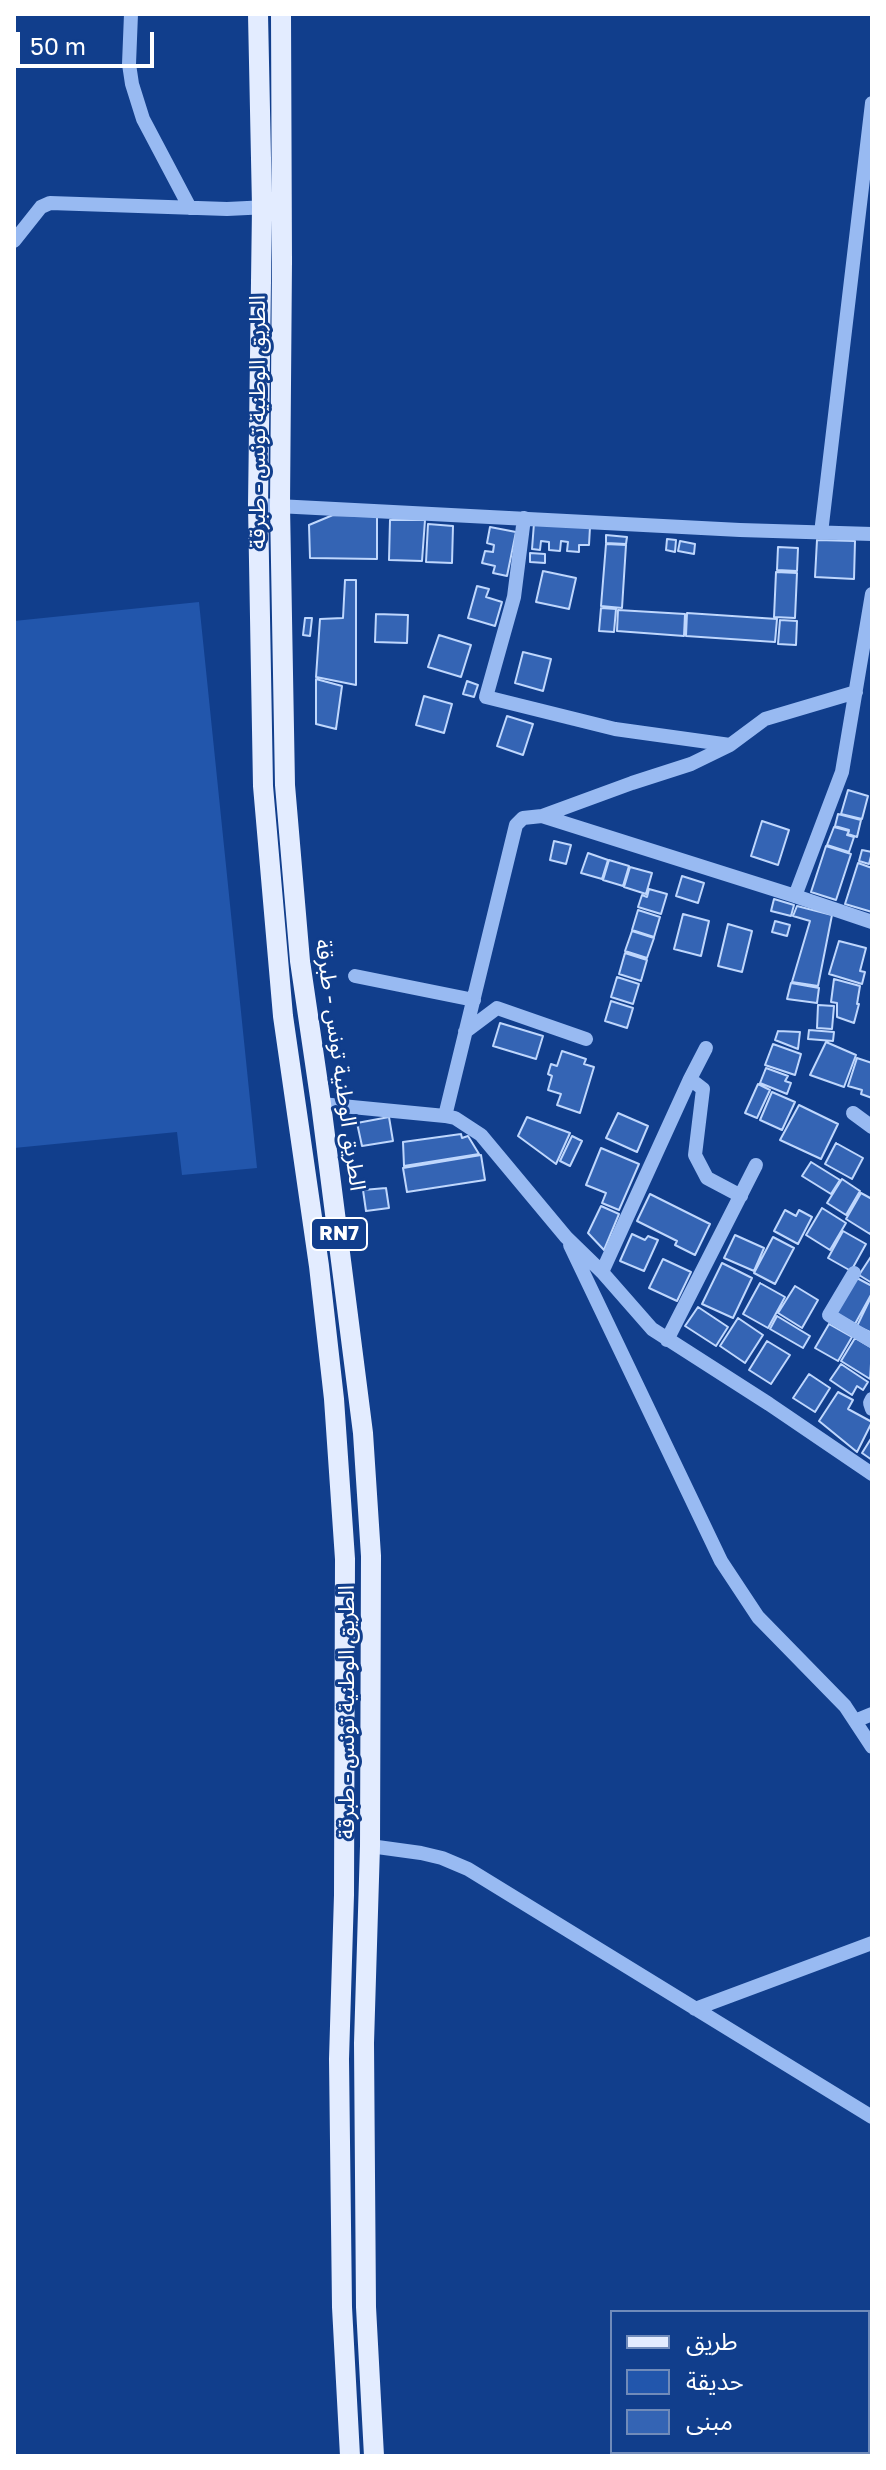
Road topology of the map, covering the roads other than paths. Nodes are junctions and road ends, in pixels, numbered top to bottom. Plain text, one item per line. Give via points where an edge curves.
1 (131, 14) edge
2 (258, 14) edge
3 (281, 14) edge
4 (872, 103) edge
5 (272, 207) junction
6 (190, 208) junction
7 (14, 241) edge
8 (258, 505) junction
9 (280, 506) junction
10 (524, 518) junction
11 (821, 533) junction
12 (872, 534) edge
13 (872, 594) edge
14 (856, 692) junction
15 (730, 745) junction
16 (542, 816) junction
17 (795, 896) junction
18 (872, 922) edge
19 (355, 976) dead end
20 (474, 1000) junction
21 (465, 1033) junction
22 (586, 1039) dead end
23 (706, 1048) dead end
24 (690, 1079) junction
25 (321, 1104) junction
26 (853, 1113) dead end
27 (445, 1116) junction
28 (872, 1127) edge
29 (756, 1165) dead end
30 (741, 1196) junction
31 (566, 1237) junction
32 (602, 1272) junction
33 (854, 1273) dead end
34 (667, 1340) junction
35 (872, 1341) edge
36 (872, 1399) edge
37 (872, 1409) edge
38 (872, 1474) edge
39 (872, 1714) edge
40 (855, 1721) junction
41 (872, 1747) edge
42 (370, 1846) junction
43 (872, 1943) edge
44 (695, 2009) junction
45 (872, 2117) edge
46 (342, 2307) junction
47 (366, 2307) junction
48 (344, 2338) junction
49 (368, 2339) junction
50 (350, 2456) edge
51 (374, 2456) edge

1 - 6 street via 132,84 143,119
2 - 5 main road, الطريق الوطنية تونس - طبرقة / RN7
3 - 5 main road, الطريق الوطنية تونس - طبرقة / RN7
4 - 11 street
5 - 6 street
5 - 8 main road, الطريق الوطنية تونس - طبرقة / RN7
5 - 9 main road, الطريق الوطنية تونس - طبرقة / RN7
6 - 7 street via 50,203
8 - 9 street
8 - 46 main road, الطريق الوطنية تونس - طبرقة / RN7 via 263,786 271,892 321,1280 345,1559
9 - 10 street
9 - 25 main road, الطريق الوطنية تونس - طبرقة / RN7 via 285,785 300,961
10 - 11 street
10 - 15 street via 514,597 486,697 615,729
11 - 12 street
13 - 14 street
14 - 15 street via 765,719
14 - 17 street via 842,772
15 - 16 street
16 - 17 street
16 - 20 street via 523,818 516,825
17 - 18 street
19 - 20 street
20 - 21 street
21 - 22 street via 497,1008
21 - 27 street
23 - 24 street
24 - 30 street via 703,1089 695,1155 707,1178
24 - 32 street
25 - 27 street
25 - 42 main road, الطريق الوطنية تونس - طبرقة / RN7 via 363,1433 371,1556
26 - 28 street
27 - 31 street via 481,1135
29 - 30 street
30 - 34 street
31 - 32 street
31 - 40 street via 721,1561 758,1617
32 - 34 street
33 - 35 street via 829,1315
34 - 38 street
36 - 37 street
39 - 40 street
40 - 41 street
42 - 44 street via 421,1853 468,1869
42 - 47 main road, الطريق الوطنية تونس - طبرقة / RN7 via 364,2043
43 - 44 street
44 - 45 street
46 - 47 main road
46 - 48 main road, الطريق الوطنية تونس - طبرقة / RN7
47 - 49 main road, الطريق الوطنية تونس - طبرقة / RN7
48 - 49 main road
48 - 50 main road, الطريق الوطنية تونس - طبرقة / RN7
49 - 51 main road, الطريق الوطنية تونس - طبرقة / RN7

